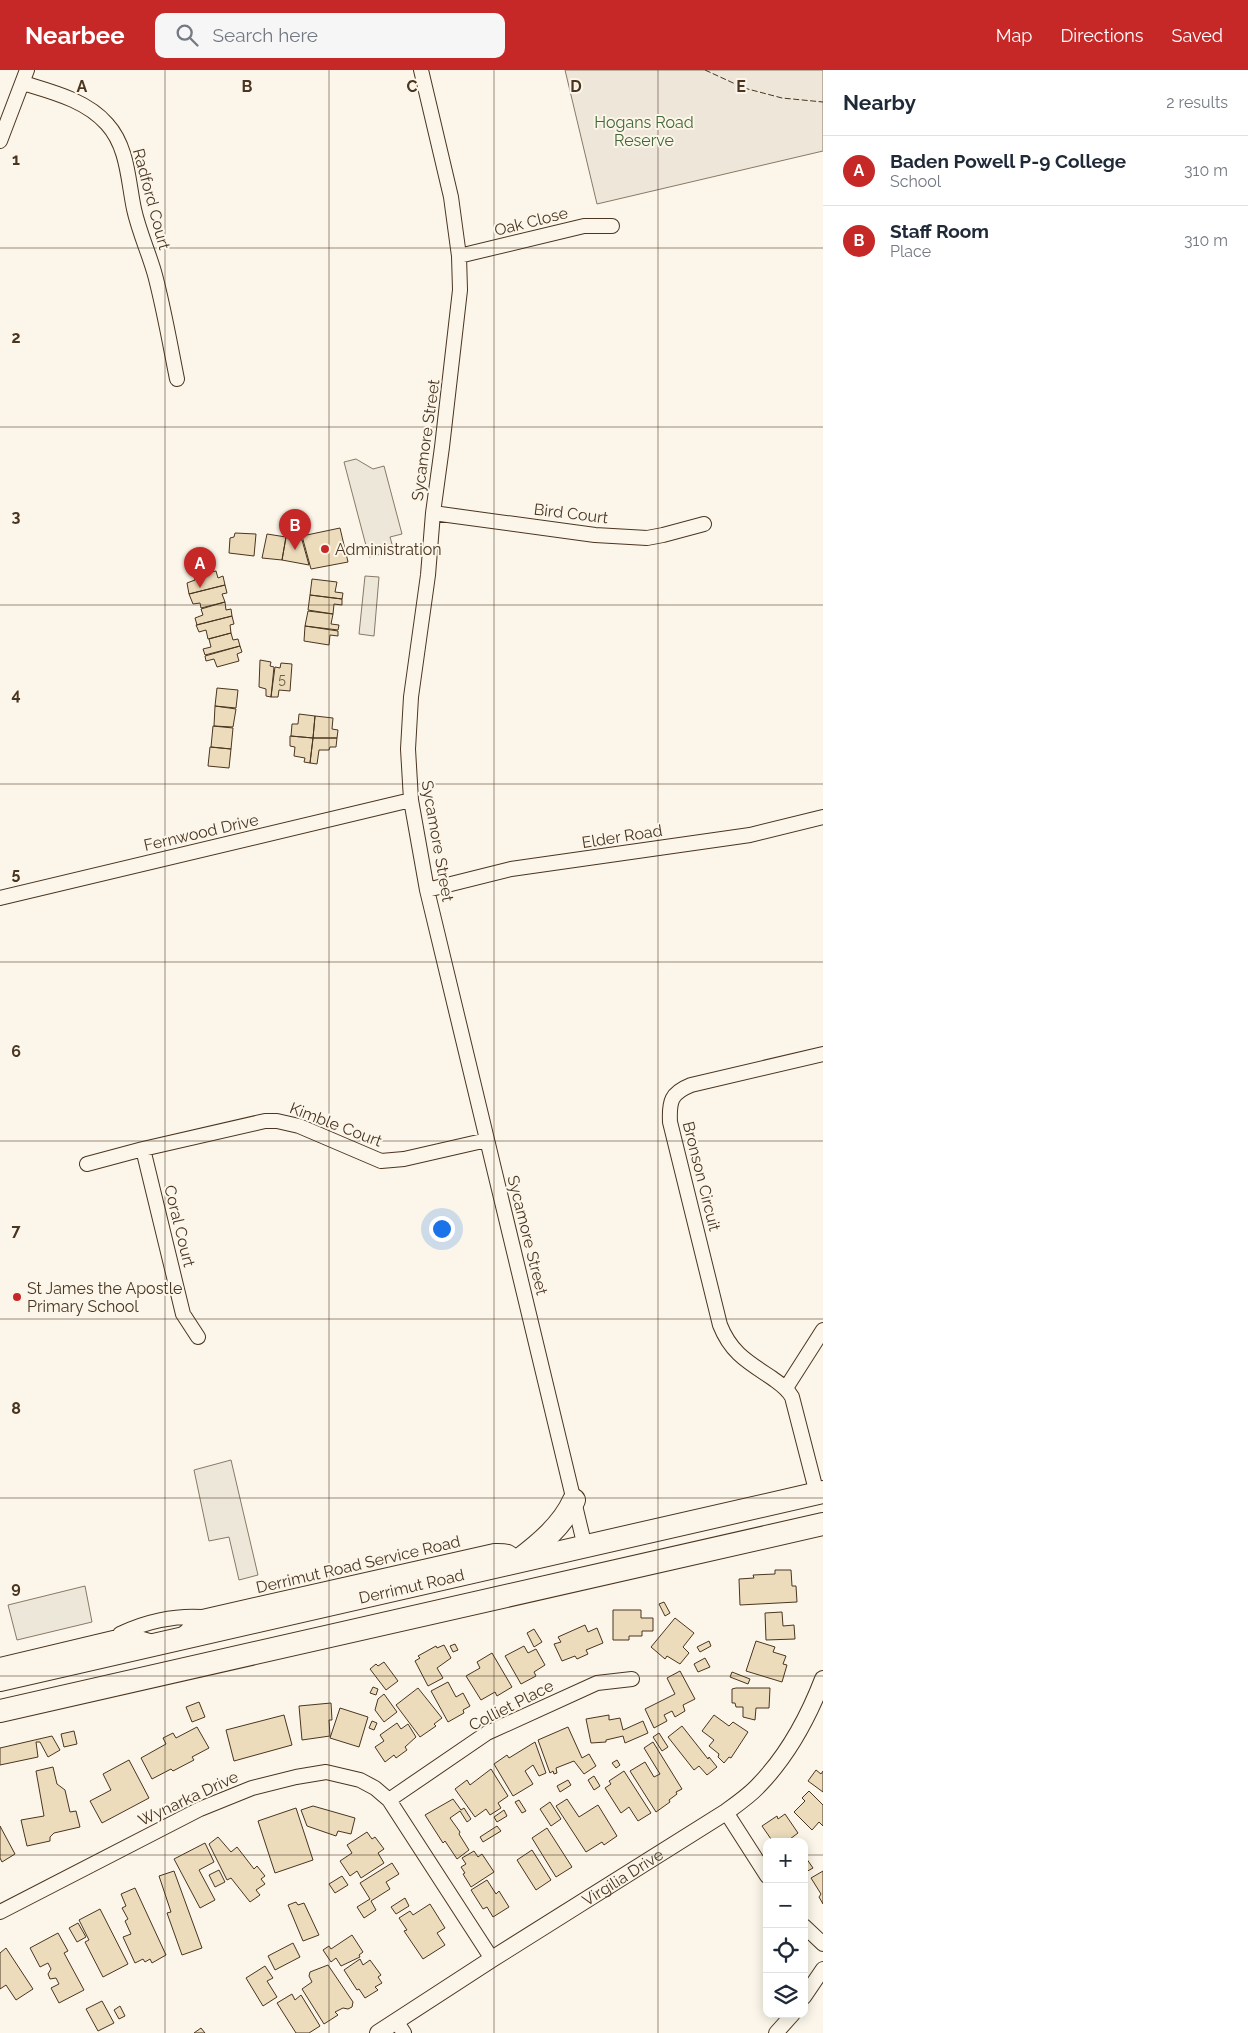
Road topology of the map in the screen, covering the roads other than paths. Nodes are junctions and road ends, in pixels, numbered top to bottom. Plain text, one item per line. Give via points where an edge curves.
1 (421, 70) edge
2 (25, 76) edge
3 (0, 141) edge
4 (612, 226) dead end
5 (459, 256) junction
6 (178, 379) dead end
7 (433, 513) junction
8 (704, 524) dead end
9 (411, 800) junction
10 (823, 817) edge
11 (428, 890) junction
12 (0, 898) edge
13 (823, 1054) edge
14 (487, 1140) junction
15 (143, 1149) junction
16 (87, 1164) dead end
17 (823, 1330) edge
18 (198, 1336) dead end
19 (786, 1388) junction
20 (820, 1493) edge
21 (574, 1500) junction
22 (823, 1523) edge
23 (585, 1547) junction
24 (516, 1562) junction
25 (592, 1575) junction
26 (284, 1616) junction
27 (202, 1617) junction
28 (333, 1635) junction
29 (113, 1638) junction
30 (169, 1642) junction
31 (0, 1666) edge
32 (632, 1679) dead end
33 (823, 1679) edge
34 (0, 1680) edge
35 (0, 1711) edge
36 (389, 1800) junction
37 (726, 1812) junction
38 (763, 1870) edge
39 (0, 1912) edge
40 (806, 1928) edge
41 (823, 1944) edge
42 (492, 1959) junction
43 (823, 1969) edge
44 (808, 1991) edge
45 (789, 2018) edge
46 (400, 2027) edge
47 (378, 2033) edge
48 (776, 2033) edge

1 - 5 street, Sycamore Street via 451,197
2 - 3 street
2 - 6 street, Radford Court via 92,110 108,124 118,142 127,163 135,211 155,275
4 - 5 street, Oak Close via 584,226
5 - 7 street, Sycamore Street via 456,331
7 - 8 street, Bird Court via 595,535 647,538
7 - 9 street, Sycamore Street via 411,697 408,749
9 - 11 street, Sycamore Street
9 - 12 street, Fernwood Drive
10 - 11 street, Elder Road via 750,834 511,869
11 - 14 street, Sycamore Street
13 - 19 street, Bronson Circuit via 691,1085 673,1096 670,1108 670,1122 725,1338 739,1356
14 - 15 street, Kimble Court via 404,1159 381,1161 298,1126 277,1121 245,1124
14 - 21 street, Sycamore Street
15 - 16 street, Kimble Court
15 - 18 street, Coral Court via 183,1314
17 - 19 street
19 - 20 street via 795,1404
20 - 22 highway
20 - 23 highway, Derrimut Road
21 - 23 street, Sycamore Street
21 - 24 highway via 568,1514
22 - 25 highway, Derrimut Road
23 - 24 highway, Derrimut Road
23 - 25 highway
24 - 26 highway, Derrimut Road
24 - 27 street, Derrimut Road Service Road via 508,1551 494,1550
25 - 28 highway, Derrimut Road
26 - 28 highway via 313,1617 328,1622
26 - 30 highway, Derrimut Road
27 - 29 street, Derrimut Road Service Road via 184,1616 141,1625
27 - 30 street
28 - 35 highway, Derrimut Road
29 - 30 street, Derrimut Road Service Road via 132,1636
29 - 31 street, Derrimut Road Service Road
30 - 34 highway, Derrimut Road
32 - 36 street, Colliet Place via 598,1683 487,1733
33 - 37 street, Virgilia Drive via 803,1725 782,1758 759,1786
36 - 39 street, Wynarka Drive via 360,1780 326,1772 252,1788 200,1808
36 - 42 street, Wynarka Drive
37 - 38 street
37 - 42 street, Virgilia Drive
40 - 41 street
42 - 46 street, Virgilia Drive
43 - 44 street
45 - 48 street
46 - 47 street, Virgilia Drive

